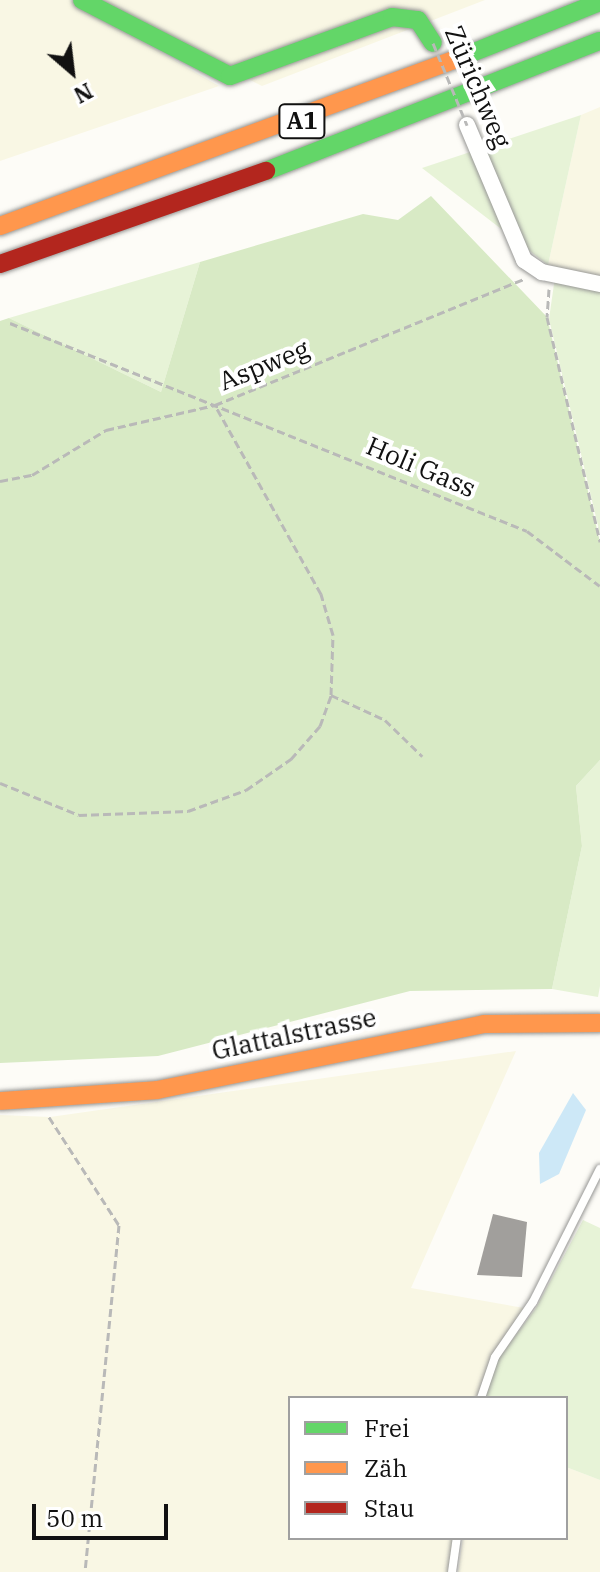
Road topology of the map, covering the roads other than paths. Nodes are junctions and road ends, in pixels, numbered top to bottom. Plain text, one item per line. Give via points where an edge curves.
1 (82, 0) edge
2 (600, 2) edge
3 (600, 41) edge
4 (433, 43) road end
5 (467, 125) road end
6 (0, 226) edge
7 (0, 264) edge
8 (600, 284) edge
9 (600, 1023) edge
10 (0, 1101) edge
11 (600, 1169) edge
12 (482, 1396) edge
13 (457, 1540) edge
14 (452, 1572) edge

1 - 4 main road, Zürichweg via 230,76 392,17 418,20
2 - 6 main road, A1 via 338,107
3 - 7 main road, A1 via 351,141
5 - 8 street, Zürichweg via 516,248 546,273
9 - 10 main road, Glattalstrasse via 484,1024 157,1090 44,1102
11 - 12 lane via 533,1302 495,1357
13 - 14 lane

